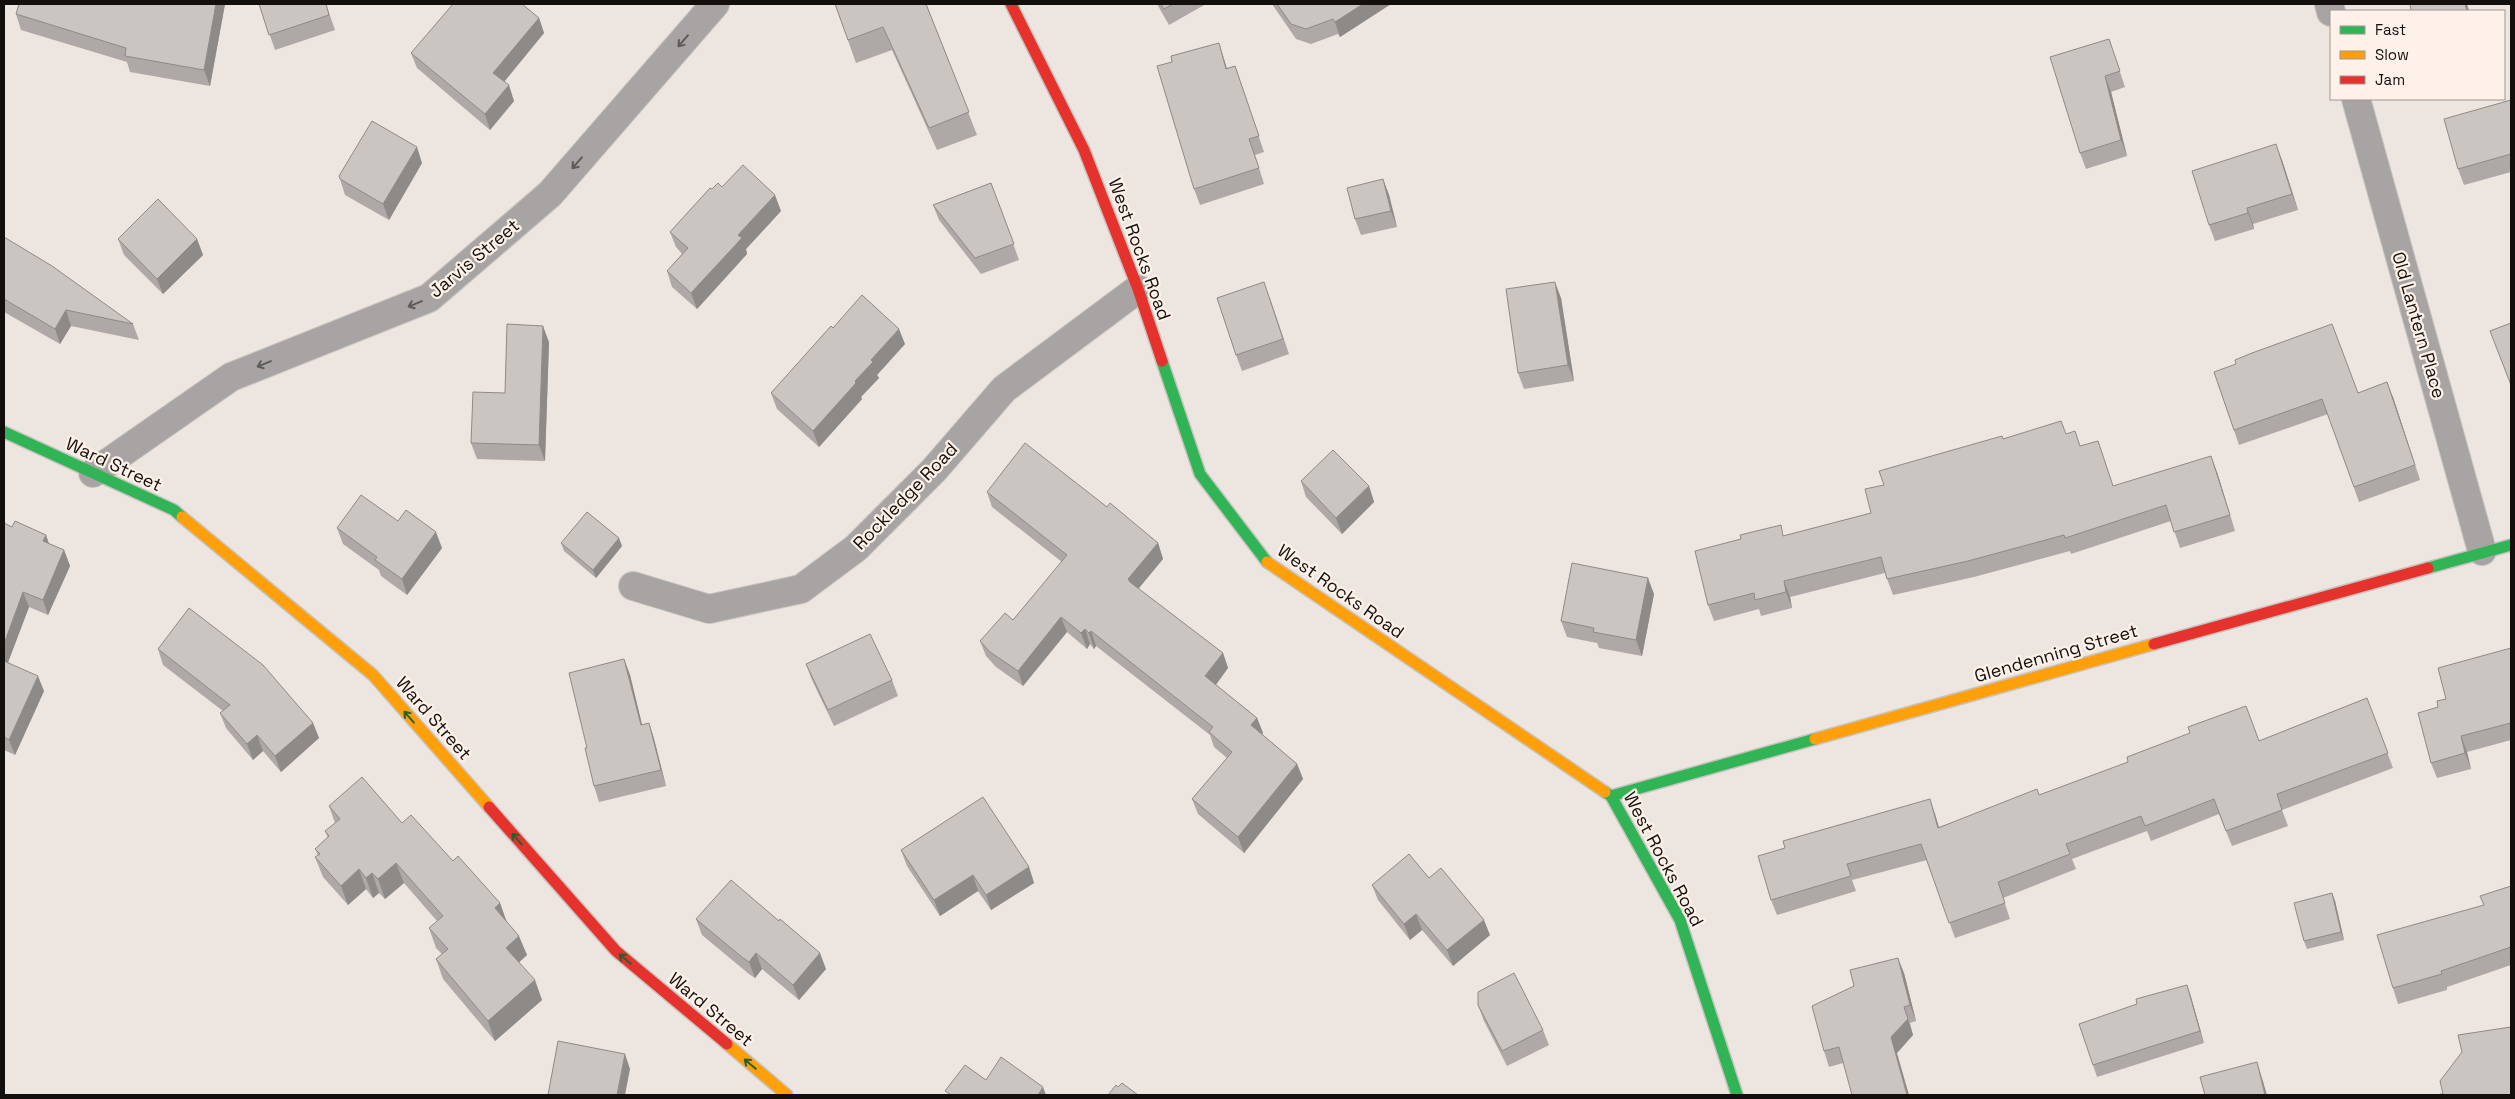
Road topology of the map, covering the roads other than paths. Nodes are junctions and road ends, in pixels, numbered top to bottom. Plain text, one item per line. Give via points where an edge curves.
1 (1011, 4) edge
2 (713, 5) edge
3 (2356, 100) edge
4 (1138, 290) junction
5 (4, 432) edge
6 (93, 473) junction
7 (2511, 545) edge
8 (2482, 552) junction
9 (634, 586) dead end
10 (1611, 796) junction
11 (787, 1095) edge
12 (1737, 1095) edge

1 - 4 main road, West Rocks Road via 1084,150
2 -> 6 street, Jarvis Street via 550,194 429,298 231,377
3 - 8 street, Old Lantern Place
4 - 9 street, Rockledge Road via 1004,389 934,470 856,548 801,588 708,608
4 - 10 main road, West Rocks Road via 1200,474 1270,566
5 - 6 main road, Ward Street
11 -> 6 main road, Ward Street via 616,951 373,675 174,510
7 - 8 main road, Glendenning Street
8 - 10 main road, Glendenning Street
10 - 12 main road, West Rocks Road via 1680,920

